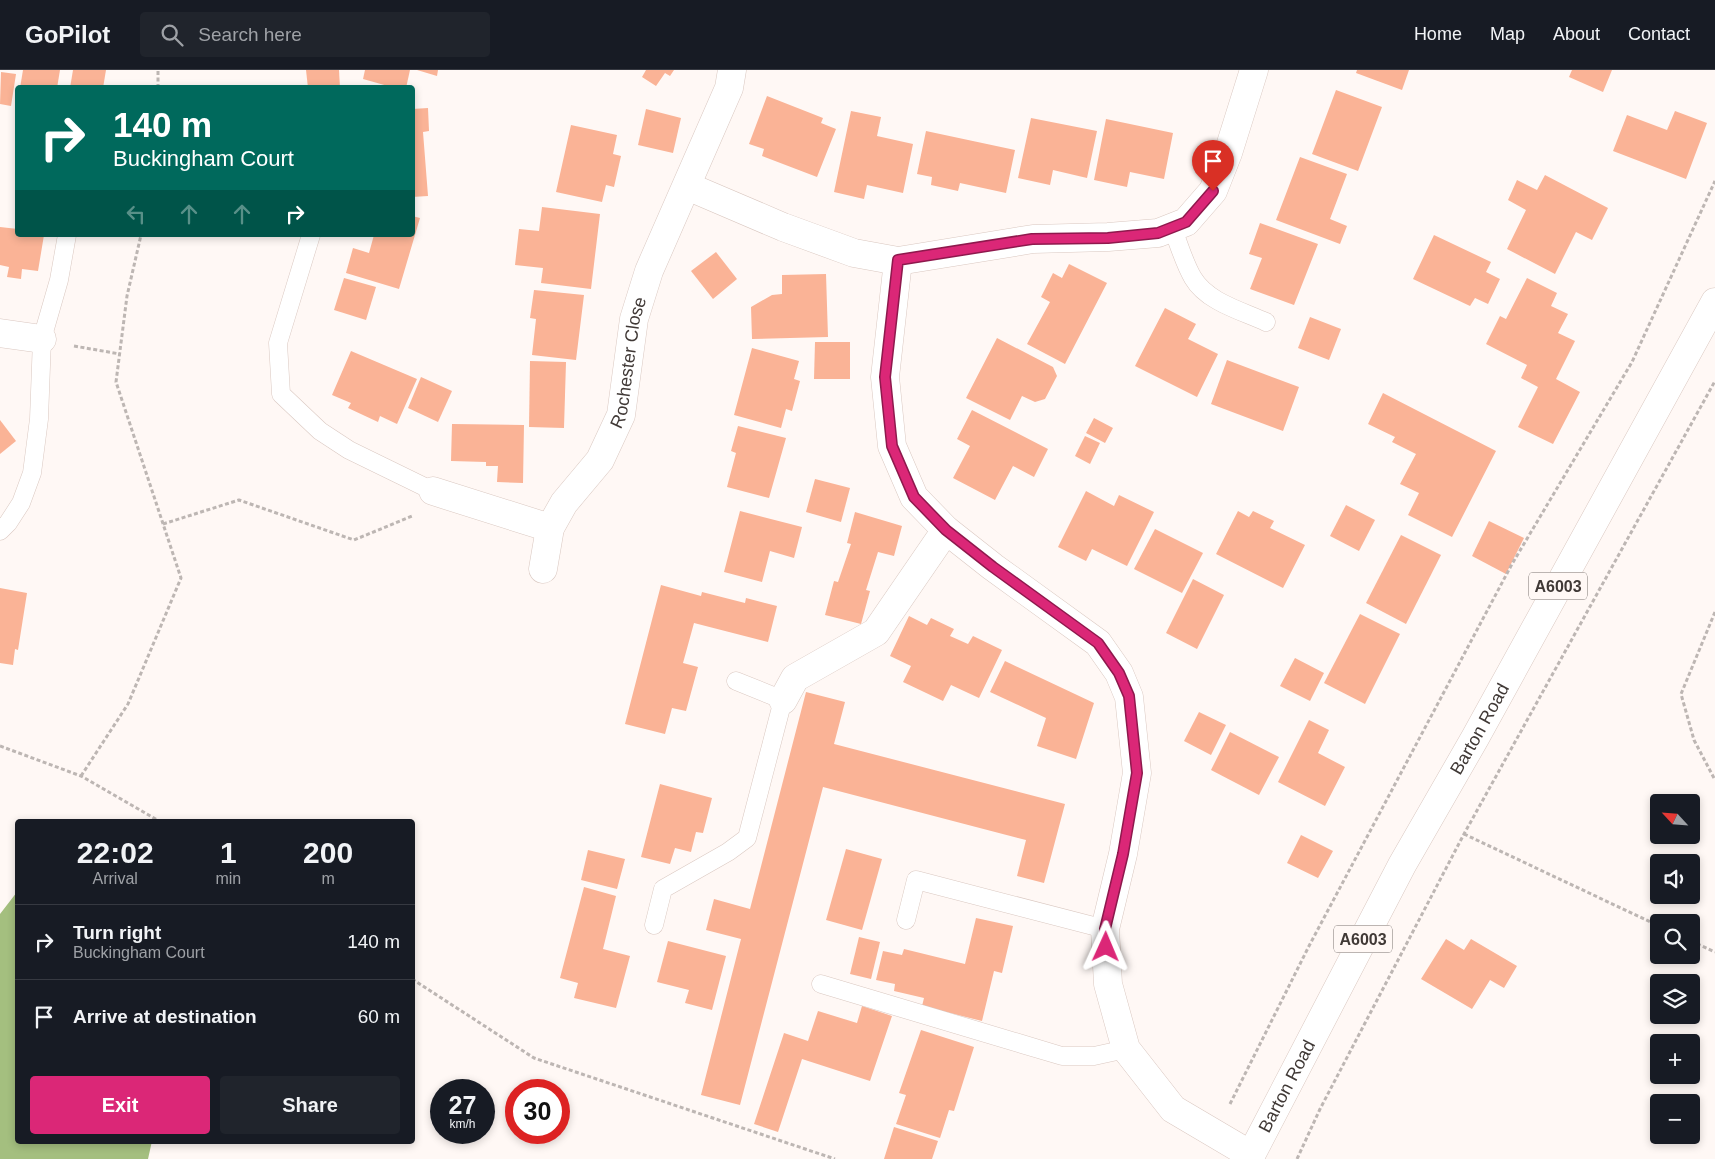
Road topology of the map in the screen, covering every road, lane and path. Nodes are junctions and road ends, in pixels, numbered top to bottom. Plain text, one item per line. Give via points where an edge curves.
1 (158, 70) edge
2 (732, 70) edge
3 (1254, 70) edge
4 (158, 85) edge
5 (1715, 181) edge
6 (687, 186) junction
7 (1172, 227) junction
8 (67, 237) edge
9 (141, 237) edge
10 (310, 237) edge
11 (898, 260) junction
12 (1715, 302) edge
13 (1266, 322) dead end
14 (0, 333) edge
15 (42, 339) junction
16 (120, 354) junction
17 (1715, 381) edge
18 (433, 491) joint
19 (417, 514) dead end
20 (163, 524) junction
21 (550, 528) junction
22 (946, 530) junction
23 (0, 531) edge
24 (543, 569) dead end
25 (1715, 612) edge
26 (736, 681) dead end
27 (783, 700) junction
28 (0, 746) edge
29 (80, 776) junction
30 (1715, 780) edge
31 (155, 819) edge
32 (1464, 834) junction
33 (906, 920) dead end
34 (1650, 922) edge
35 (654, 925) dead end
36 (1105, 929) junction
37 (1700, 945) edge
38 (1715, 952) edge
39 (415, 981) edge
40 (821, 984) dead end
41 (1126, 1049) junction
42 (1215, 1134) junction
43 (1250, 1157) edge
44 (835, 1159) edge
45 (1297, 1159) edge

1 - 4 path
2 - 6 street, Rochester Close via 730,88
3 - 7 street via 1213,191 1186,222
5 - 42 path via 1632,362 1512,564 1309,946
6 - 11 street via 854,253
6 - 21 street, Rochester Close via 649,271 634,319 621,415 600,460 564,503
7 - 11 street via 1158,233 1108,238 1032,239
7 - 13 lane via 1193,278 1202,290
8 - 15 lane
9 - 16 path via 127,296
10 - 18 lane via 278,343 281,394 320,431 349,450
11 - 22 street via 885,377 892,446 914,497
12 - 43 street, Barton Road / A6003 via 1402,864
14 - 15 street
15 - 16 path
15 - 23 lane via 39,419 32,474 21,503
16 - 20 path via 116,382
17 - 32 path
18 - 21 street
19 - 20 path via 354,540 239,500
20 - 29 path via 181,578 128,704
21 - 24 street, Rochester Close
22 - 27 street via 876,632 795,678
22 - 36 street via 1098,643 1119,673 1129,696 1137,773 1123,854
25 - 30 path via 1681,694 1694,740
26 - 27 lane
27 - 35 lane via 747,838 663,889
28 - 29 path
29 - 31 path
32 - 34 path
32 - 45 path
33 - 36 lane via 916,880
36 - 41 street via 1108,984
37 - 38 path
39 - 44 path via 534,1058
40 - 41 lane via 1062,1056 1094,1056
41 - 42 street via 1173,1110
42 - 43 street

